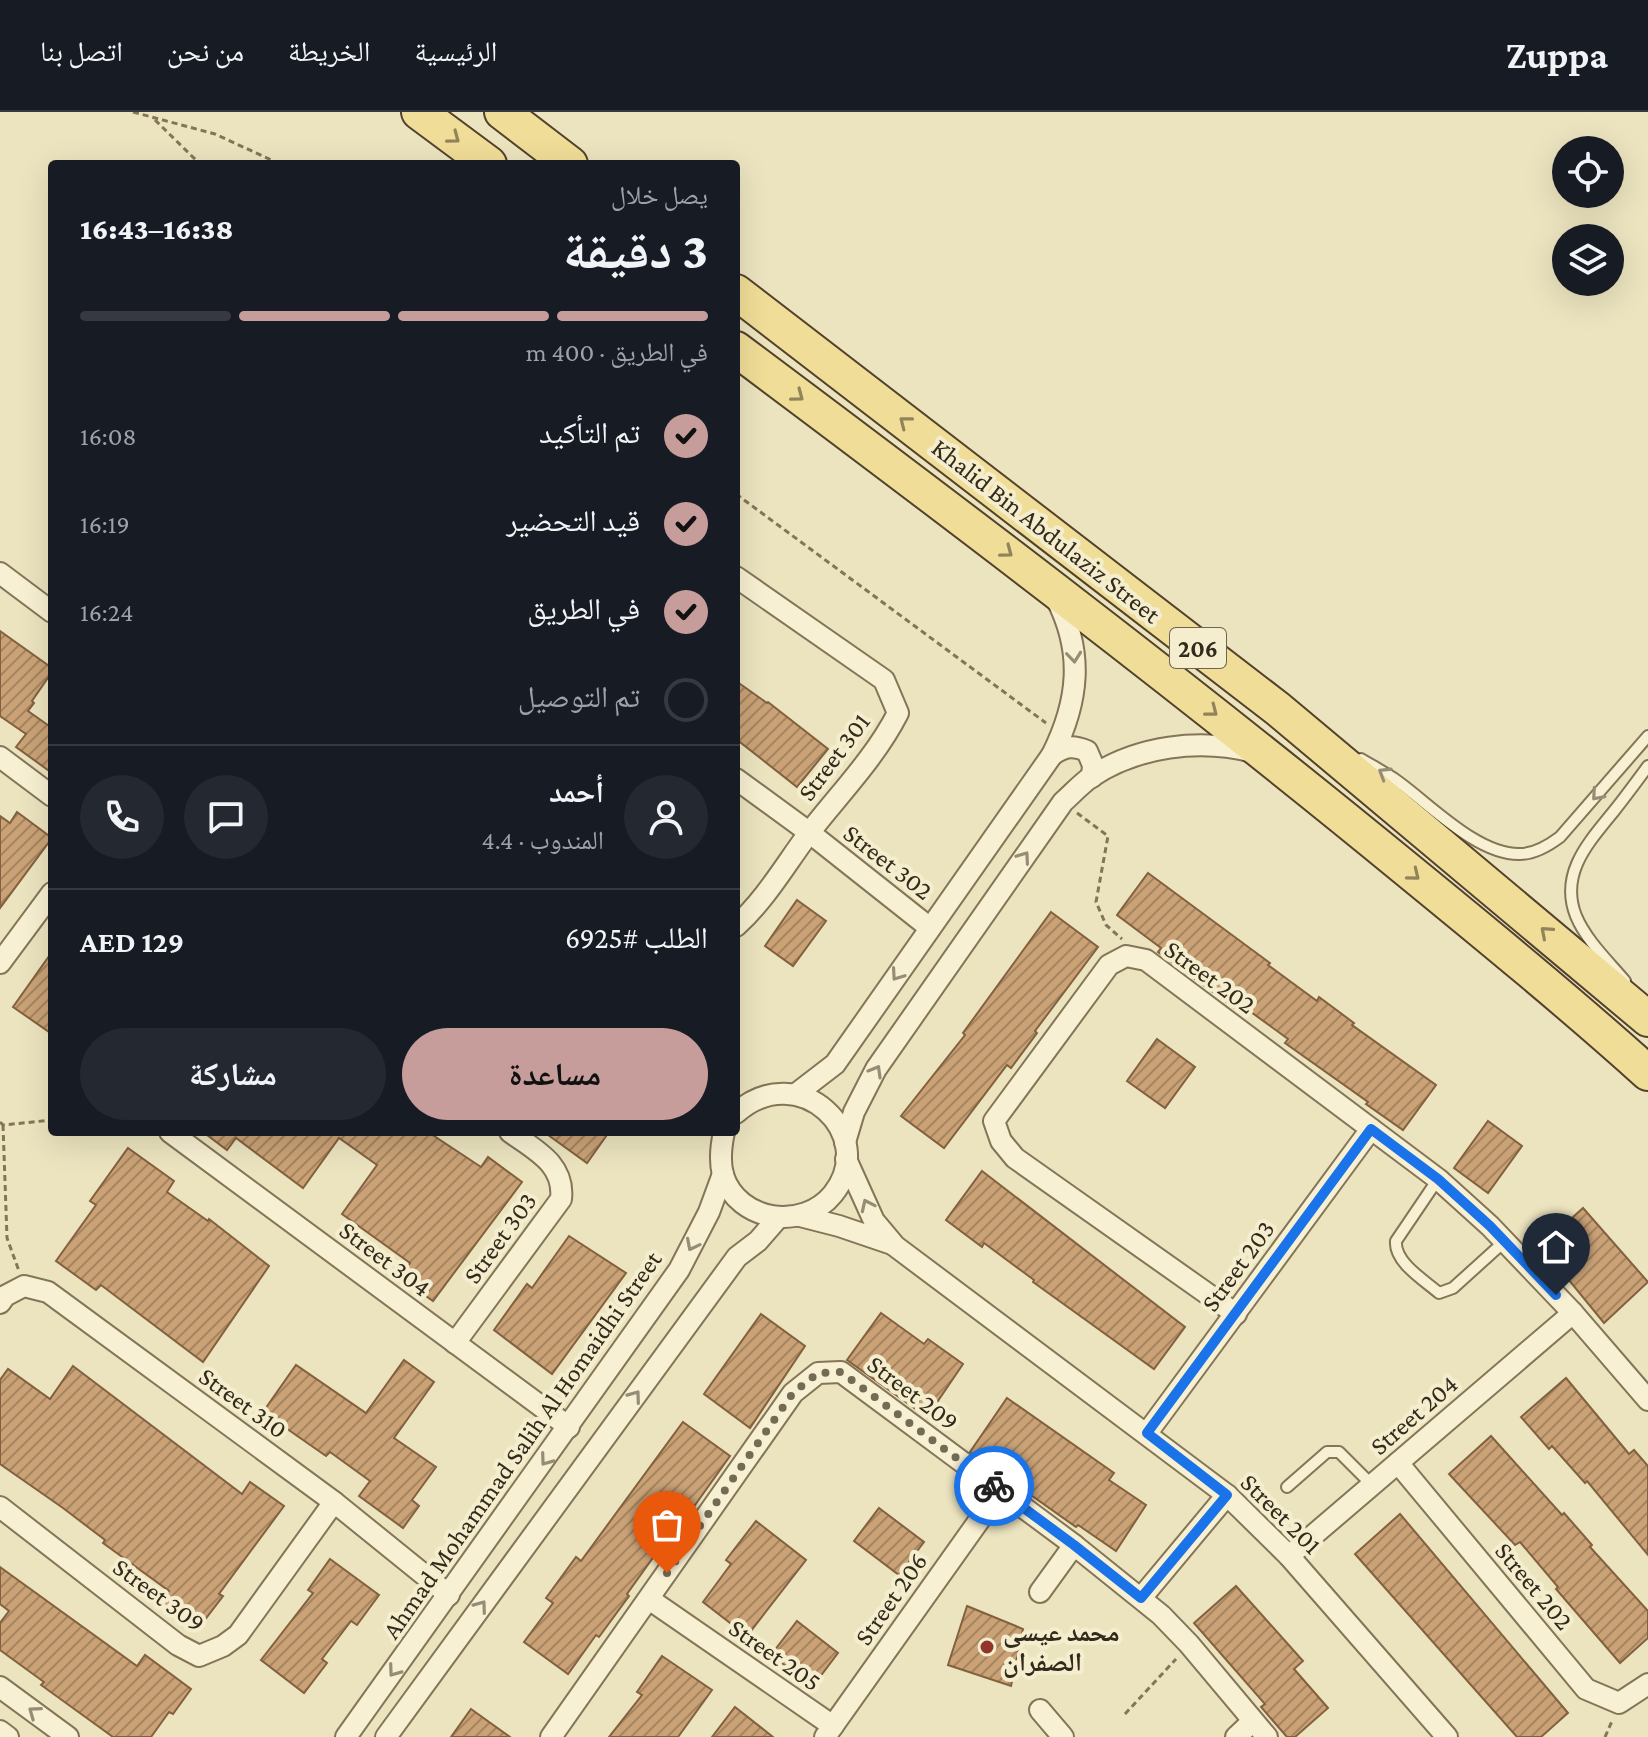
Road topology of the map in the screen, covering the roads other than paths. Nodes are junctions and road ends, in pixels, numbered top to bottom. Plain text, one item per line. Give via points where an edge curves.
1 (419, 112) edge
2 (502, 112) edge
3 (484, 160) edge
4 (565, 160) edge
5 (740, 295) edge
6 (740, 352) edge
7 (0, 573) edge
8 (740, 580) edge
9 (1049, 584) junction
10 (48, 609) edge
11 (1278, 709) junction
12 (1648, 736) edge
13 (1342, 747) dead end
14 (1052, 755) junction
15 (1354, 755) dead end
16 (0, 757) edge
17 (1270, 757) junction
18 (1648, 766) edge
19 (1092, 777) junction
20 (740, 782) edge
21 (48, 793) edge
22 (810, 833) junction
23 (48, 898) edge
24 (740, 922) edge
25 (930, 928) junction
26 (0, 963) edge
27 (1648, 1006) edge
28 (1648, 1019) edge
29 (1648, 1073) edge
30 (740, 1092) edge
31 (766, 1094) junction
32 (796, 1094) junction
33 (740, 1109) edge
34 (1371, 1129) junction
35 (175, 1136) edge
36 (515, 1136) edge
37 (720, 1139) edge
38 (845, 1151) junction
39 (723, 1174) junction
40 (1438, 1179) junction
41 (800, 1216) junction
42 (778, 1218) junction
43 (1505, 1241) junction
44 (895, 1246) junction
45 (0, 1303) edge
46 (1573, 1313) junction
47 (1236, 1314) junction
48 (455, 1343) junction
49 (1648, 1400) edge
50 (569, 1427) junction
51 (1147, 1433) junction
52 (1398, 1463) junction
53 (1372, 1485) junction
54 (1287, 1487) dead end
55 (1000, 1491) junction
56 (1227, 1495) junction
57 (334, 1502) junction
58 (0, 1507) edge
59 (1074, 1545) junction
60 (1289, 1556) junction
61 (1040, 1592) dead end
62 (449, 1595) junction
63 (1141, 1598) junction
64 (649, 1599) junction
65 (1648, 1684) edge
66 (0, 1687) edge
67 (1040, 1710) dead end
68 (1253, 1721) junction
69 (0, 1731) edge
70 (829, 1732) edge
71 (8, 1737) edge
72 (68, 1737) edge
73 (346, 1737) edge
74 (386, 1737) edge
75 (551, 1737) edge
76 (1063, 1737) edge
77 (1236, 1737) edge
78 (1267, 1737) edge
79 (1447, 1737) edge

1 -> 3 main road
2 - 4 main road
11 -> 5 main road, Khalid Bin Abdulaziz Street / 206
6 -> 9 main road, Khalid Bin Abdulaziz Street / 206
7 - 10 street
8 - 22 street, Street 301 via 884,680 898,713 884,741
9 -> 14 street via 1068,620 1076,659 1074,698
9 -> 17 main road, Khalid Bin Abdulaziz Street / 206
11 - 13 lane
28 -> 11 main road, Khalid Bin Abdulaziz Street / 206
12 -> 15 lane via 1560,837 1522,854 1506,853 1473,838
14 - 19 street via 1063,747 1087,751
14 - 25 street
16 - 21 street
17 - 19 street via 1237,748 1161,748
17 -> 29 main road, Khalid Bin Abdulaziz Street / 206
18 - 27 lane via 1580,854 1571,901 1587,934
38 -> 19 street via 854,1112 876,1069 1063,802
20 - 22 street, Street 302
22 - 24 street, Street 301
22 - 25 street, Street 302
23 - 26 street
25 -> 32 street via 835,1064
30 - 31 street
31 - 32 street
31 - 33 street
32 - 38 street, Street 201 via 828,1111
34 - 40 street, Street 202
34 - 47 street, Street 203
34 - 47 street, Street 202 via 1146,960 1126,956 1109,965 994,1121 1015,1158
35 - 48 street, Street 304
36 - 48 street, Street 303 via 555,1165 561,1199
37 - 39 street
38 - 41 street via 841,1181 833,1194
44 -> 38 street, Street 201 via 874,1221
39 - 42 street via 751,1209
39 -> 50 street, Ahmad Mohammad Salih Al Homaidhi Street via 679,1270
40 - 43 street, Street 202
40 - 43 lane via 1396,1241 1400,1258 1439,1293 1453,1288
41 - 42 street
41 - 44 street, Street 201
74 -> 42 street via 737,1257
43 - 46 street, Street 202
44 - 51 street, Street 201
45 - 57 street, Street 310 via 24,1286 48,1292
46 - 49 street, Street 202
46 - 52 street, Street 204
47 - 51 street, Street 203
48 - 50 street, Street 304
50 -> 62 street, Ahmad Mohammad Salih Al Homaidhi Street
51 - 56 street, Street 201
52 - 53 street, Street 204
52 - 65 street, Street 202 via 1586,1689 1619,1703
53 - 54 lane via 1333,1450
53 - 60 street, Street 204
55 - 59 street, Street 209
55 - 64 street, Street 209 via 841,1372 818,1373 793,1393
55 - 70 street, Street 206
56 - 60 street, Street 201
56 - 63 street
57 - 58 street, Street 309 via 238,1635 199,1656
57 - 62 street, Street 310
59 - 61 street
59 - 63 street, Street 209
60 - 79 street, Street 201
62 -> 73 street, Ahmad Mohammad Salih Al Homaidhi Street
63 - 68 street, Street 209 via 1189,1644
64 - 70 street, Street 205
64 - 75 street, Street 209
72 -> 66 street
67 - 76 street
68 - 77 street
68 - 78 street, Street 209
69 - 71 street

